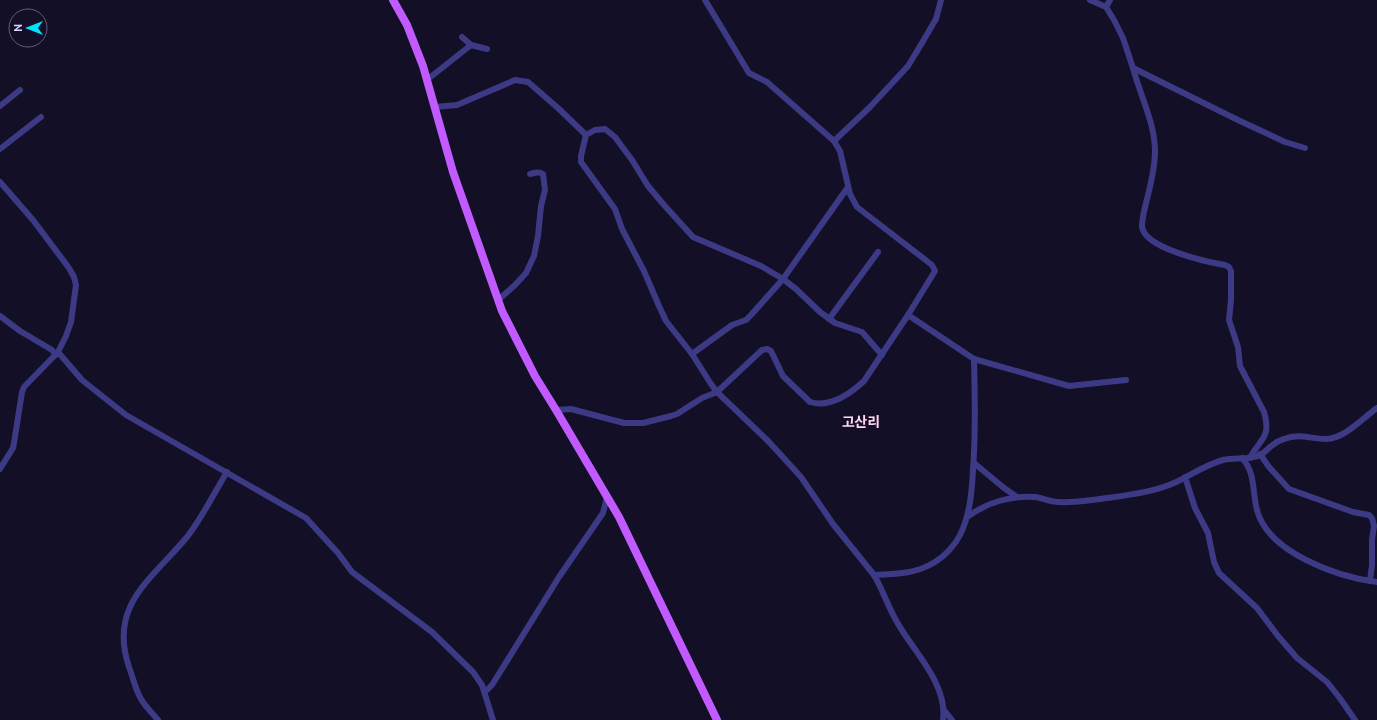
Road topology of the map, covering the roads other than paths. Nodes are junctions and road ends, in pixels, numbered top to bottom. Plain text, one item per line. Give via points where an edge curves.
1 (393, 0) edge
2 (705, 0) edge
3 (941, 0) edge
4 (1090, 0) edge
5 (1110, 0) edge
6 (1106, 7) junction
7 (462, 37) dead end
8 (471, 45) junction
9 (487, 49) dead end
10 (1133, 68) junction
11 (428, 79) junction
12 (20, 90) dead end
13 (0, 106) edge
14 (435, 107) junction
15 (41, 117) dead end
16 (586, 135) junction
17 (834, 141) junction
18 (1305, 148) dead end
19 (0, 149) edge
20 (530, 174) dead end
21 (0, 182) edge
22 (848, 187) junction
23 (878, 252) dead end
24 (783, 279) junction
25 (498, 300) junction
26 (908, 315) junction
27 (0, 316) edge
28 (829, 319) junction
29 (57, 353) junction
30 (692, 354) junction
31 (882, 355) junction
32 (974, 359) junction
33 (1126, 380) dead end
34 (717, 392) junction
35 (1377, 408) edge
36 (556, 410) junction
37 (1260, 454) junction
38 (1251, 456) junction
39 (1242, 458) junction
40 (974, 463) junction
41 (0, 469) edge
42 (227, 472) junction
43 (1185, 477) junction
44 (607, 497) junction
45 (1017, 497) junction
46 (967, 517) junction
47 (874, 575) junction
48 (1374, 582) edge
49 (485, 692) junction
50 (944, 710) junction
51 (158, 720) edge
52 (493, 720) edge
53 (717, 720) edge
54 (943, 720) edge
55 (952, 720) edge
56 (1355, 720) edge

1 - 11 main road via 403,16
2 - 17 street via 749,73 767,82
3 - 17 street via 932,27 908,66
4 - 6 street
5 - 6 street
6 - 10 street via 1124,38
7 - 8 street
8 - 9 street
8 - 11 street
10 - 18 street via 1285,142
10 - 38 street via 1151,125 1155,150 1153,176 1142,228 1148,238 1156,243 1191,257 1225,265 1231,271 1229,320 1238,347 1240,366 1266,420 1266,434
11 - 14 main road
12 - 13 street
14 - 16 street via 457,105 515,80 521,80 528,82
14 - 25 main road via 453,172
15 - 19 street
16 - 24 street via 595,130 606,129 615,137 648,186 693,237 761,266
16 - 30 street via 582,162 615,208 622,229 666,321
17 - 22 street via 840,151
20 - 25 street via 543,174 545,190 534,256 526,273
21 - 29 street via 33,220 74,277 76,289 71,322
22 - 24 street
22 - 26 street via 857,207 934,268 934,274
23 - 28 street
24 - 28 street
24 - 30 street via 746,320 732,325
25 - 36 main road via 535,376
26 - 31 street
26 - 32 street
27 - 29 street
28 - 31 street via 862,332
29 - 41 street via 24,387 13,448
29 - 42 street via 82,380 126,415
30 - 34 street
31 - 34 street via 855,390 834,401 810,402 783,376 771,351 767,349 762,350
32 - 33 street via 1069,386
32 - 40 street
34 - 36 street via 677,414 643,423 624,423 572,409
34 - 47 street via 769,442 800,477
35 - 37 street via 1339,435 1326,439 1291,436
36 - 44 main road
37 - 38 street
37 - 48 street via 1289,489 1372,518
38 - 39 street
39 - 43 street via 1212,463
39 - 48 street via 1252,476 1259,518 1276,541 1325,569
40 - 45 street
40 - 46 street
42 - 49 street via 306,518 352,572 438,636 479,679
42 - 51 street via 191,531 147,580 127,613 123,634 126,658 140,697
43 - 45 street via 1156,489 1091,500 1059,502
43 - 56 street via 1208,533 1219,573 1257,608 1297,658 1327,682
44 - 49 street via 603,513
44 - 53 main road
45 - 46 street via 986,506
46 - 47 street via 959,537 935,562 903,574
47 - 50 street via 897,622 926,664 938,689
49 - 52 street
50 - 54 street
50 - 55 street

